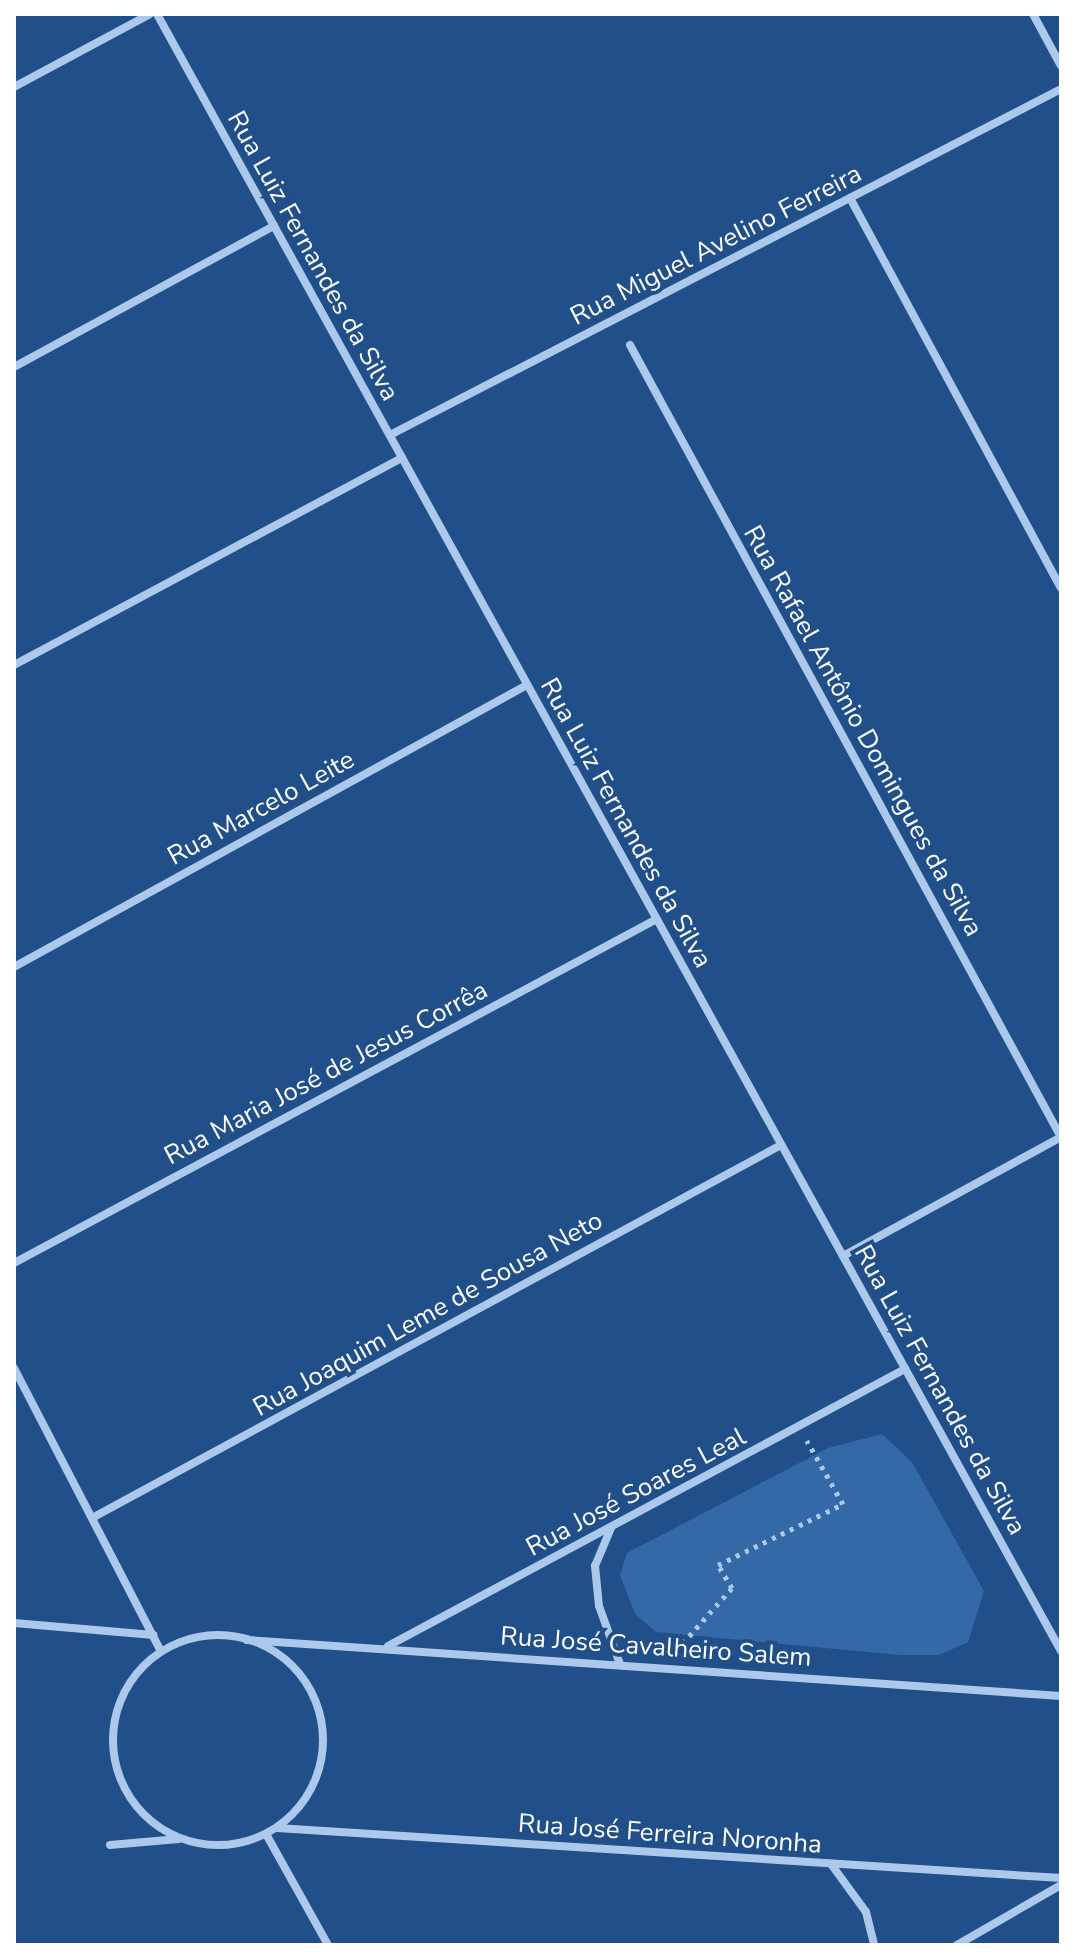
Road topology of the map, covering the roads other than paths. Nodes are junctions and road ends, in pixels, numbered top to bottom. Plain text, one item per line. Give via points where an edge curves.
1 (150, 14) edge
2 (157, 14) edge
3 (1033, 14) edge
4 (1061, 66) edge
5 (14, 87) edge
6 (1061, 89) edge
7 (850, 198) junction
8 (274, 226) junction
9 (630, 345) dead end
10 (14, 367) edge
11 (390, 435) junction
12 (402, 458) junction
13 (1061, 588) edge
14 (14, 665) edge
15 (527, 685) junction
16 (657, 919) junction
17 (14, 967) edge
18 (1061, 1137) edge
19 (781, 1145) junction
20 (843, 1256) junction
21 (14, 1263) edge
22 (14, 1368) edge
23 (905, 1369) junction
24 (92, 1518) junction
25 (612, 1528) junction
26 (14, 1623) edge
27 (153, 1635) junction
28 (247, 1640) junction
29 (385, 1648) junction
30 (161, 1651) junction
31 (1061, 1651) edge
32 (620, 1664) junction
33 (1061, 1696) edge
34 (277, 1828) junction
35 (266, 1834) junction
36 (184, 1840) junction
37 (110, 1845) dead end
38 (831, 1864) junction
39 (1061, 1878) edge
40 (1061, 1885) edge
41 (328, 1945) edge
42 (874, 1945) edge
43 (957, 1945) edge

1 - 5 street
2 - 8 street, Rua Luiz Fernandes da Silva
3 - 4 street
6 - 7 street, Rua Miguel Avelino Ferreira
7 - 11 street, Rua Miguel Avelino Ferreira
7 - 13 street
8 - 10 street
8 - 11 street, Rua Luiz Fernandes da Silva
9 - 18 street, Rua Rafael Antônio Domingues da Silva
11 - 12 street, Rua Luiz Fernandes da Silva
12 - 14 street
12 - 15 street, Rua Luiz Fernandes da Silva
15 - 16 street, Rua Luiz Fernandes da Silva
15 - 17 street, Rua Marcelo Leite
16 - 19 street, Rua Luiz Fernandes da Silva
16 - 21 street, Rua Maria José de Jesus Corrêa
18 - 20 street
19 - 20 street, Rua Luiz Fernandes da Silva
19 - 24 street, Rua Joaquim Leme de Sousa Neto
20 - 23 street, Rua Luiz Fernandes da Silva
22 - 24 street
23 - 25 street, Rua José Soares Leal
23 - 31 street, Rua Luiz Fernandes da Silva
24 - 27 street
25 - 29 street, Rua José Soares Leal
25 - 32 street via 595,1566 599,1606
26 - 27 street
27 - 30 street
28 - 29 street, Rua José Cavalheiro Salem
28 - 30 street via 196,1637
28 - 34 street via 290,1664 320,1716 316,1779
29 - 32 street, Rua José Cavalheiro Salem
30 - 36 street via 121,1699 114,1758 141,1812
32 - 33 street, Rua José Cavalheiro Salem
34 - 35 street
34 - 38 street, Rua José Ferreira Noronha
35 - 36 street via 216,1846
35 - 41 street
36 - 37 street
38 - 39 street, Rua José Ferreira Noronha
38 - 42 street via 866,1912
40 - 43 street

